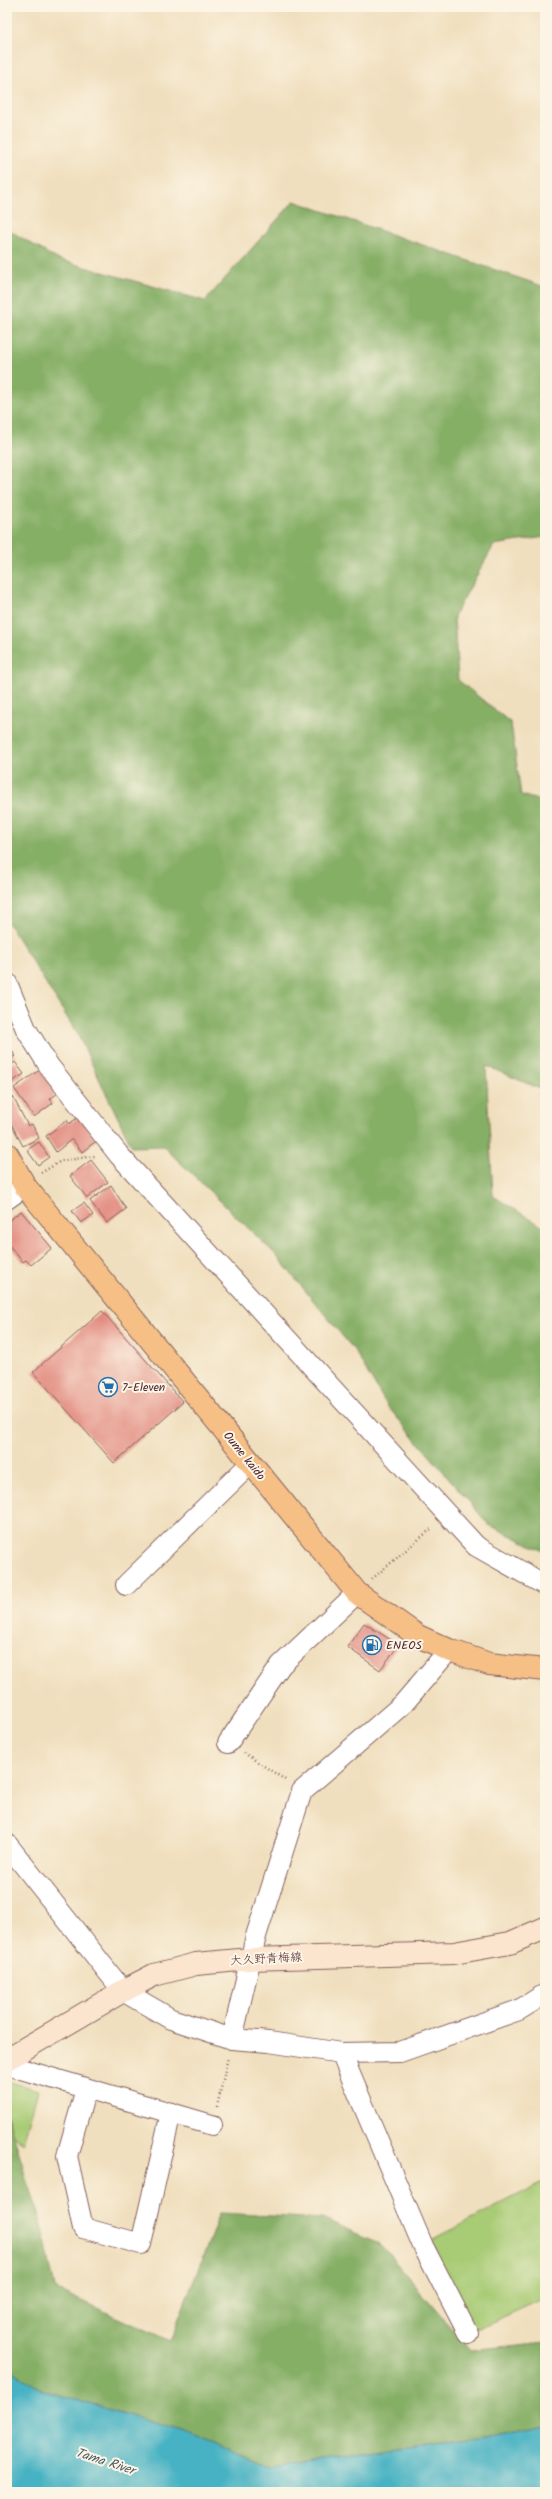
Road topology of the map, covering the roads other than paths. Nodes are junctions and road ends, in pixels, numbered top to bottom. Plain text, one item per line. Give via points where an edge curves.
1 (7, 983) edge
2 (7, 1154) edge
3 (25, 1186) junction
4 (7, 1199) edge
5 (250, 1464) junction
6 (126, 1585) dead end
7 (545, 1585) edge
8 (357, 1593) junction
9 (449, 1650) junction
10 (545, 1670) edge
11 (228, 1743) road end
12 (7, 1844) edge
13 (545, 1928) edge
14 (250, 1959) junction
15 (123, 1990) junction
16 (545, 1994) edge
17 (232, 2039) junction
18 (341, 2053) junction
19 (7, 2059) edge
20 (7, 2065) edge
21 (86, 2089) junction
22 (171, 2113) junction
23 (212, 2126) road end
24 (468, 2333) dead end

1 - 7 street via 26,1029 49,1066 119,1155 476,1546
2 - 3 highway, Oume kaido
3 - 4 street
3 - 5 highway, Oume kaido
5 - 6 street
5 - 8 highway, Oume kaido
8 - 9 highway, Oume kaido via 418,1636
8 - 11 street via 281,1665
9 - 10 highway, Oume kaido via 489,1664
9 - 14 street via 403,1704 302,1791
12 - 15 street
13 - 14 main road, 大久野青梅線 via 510,1943 454,1953
14 - 15 main road, 大久野青梅線 via 196,1964 154,1975
14 - 17 street
15 - 17 street via 171,2019
15 - 19 main road, 大久野青梅線
16 - 18 street via 519,2010 400,2052
17 - 18 street
18 - 24 street via 423,2246
20 - 21 street
21 - 22 street
21 - 22 street via 66,2156 83,2228 90,2230 141,2244
22 - 23 street

